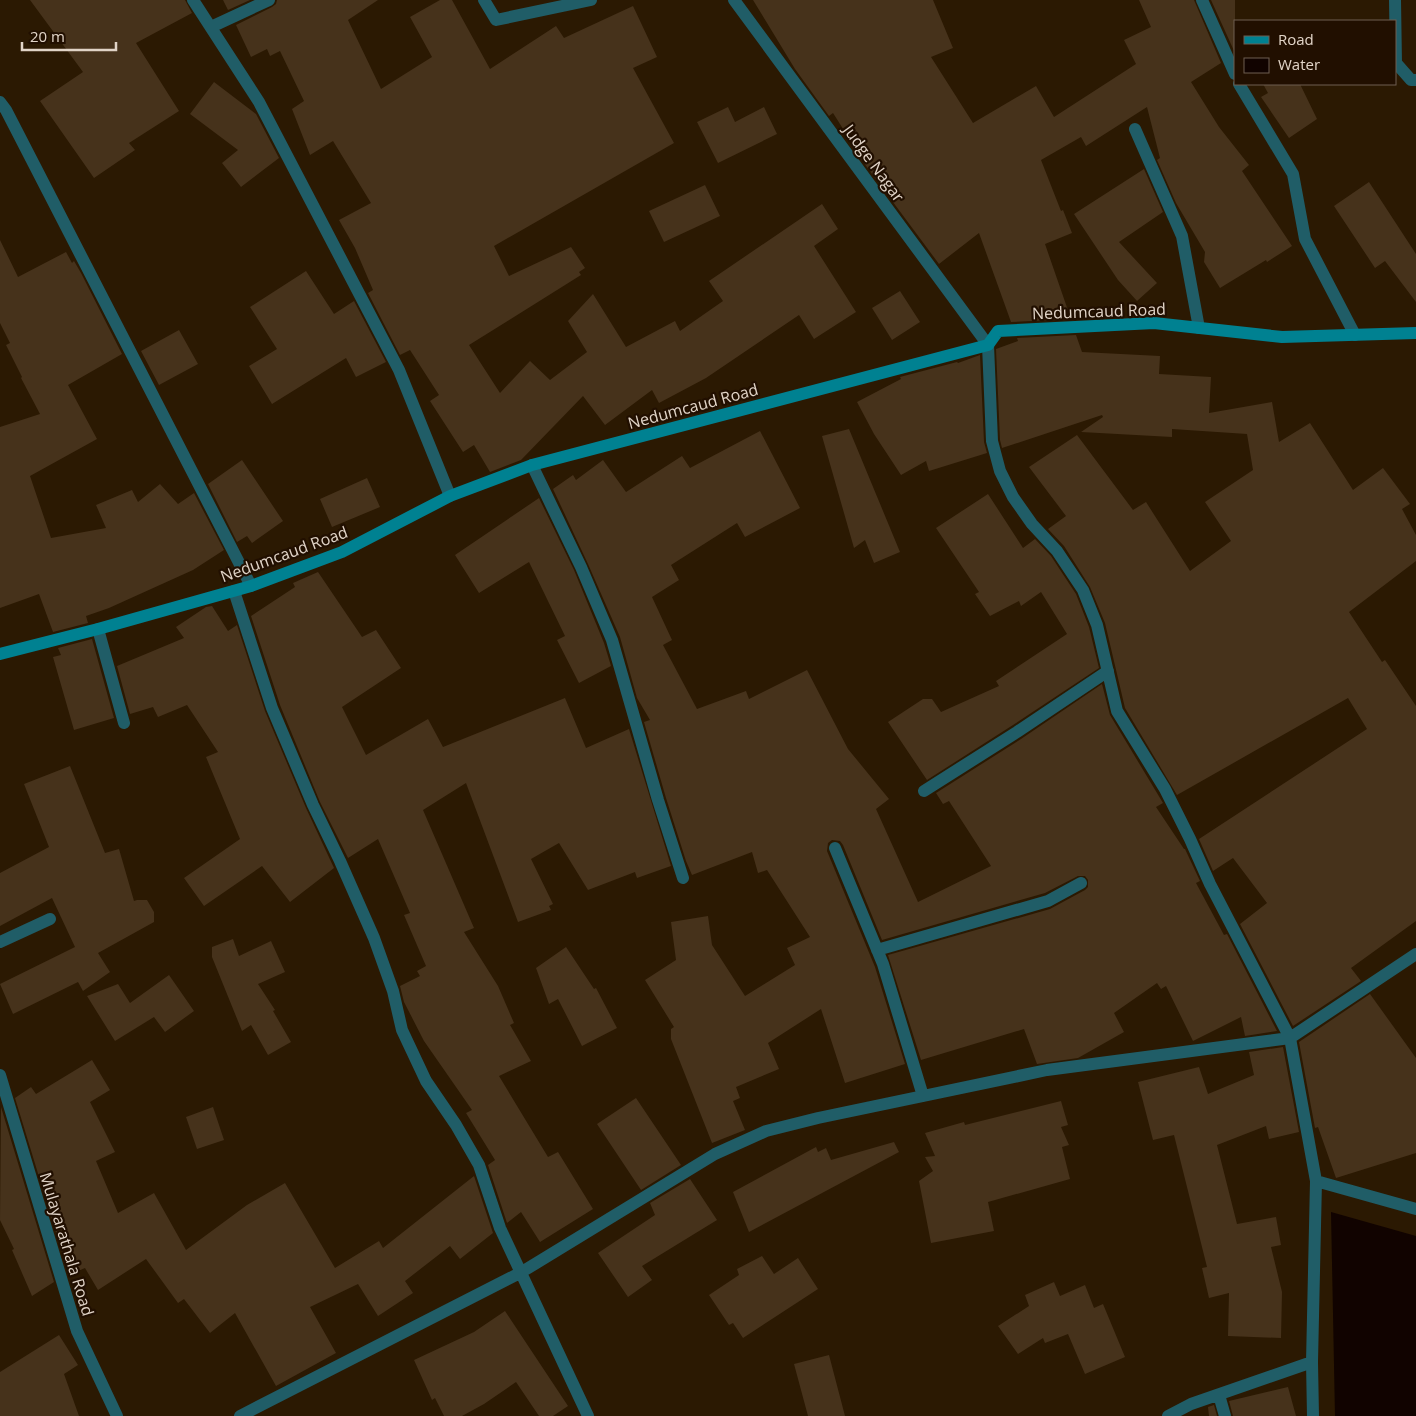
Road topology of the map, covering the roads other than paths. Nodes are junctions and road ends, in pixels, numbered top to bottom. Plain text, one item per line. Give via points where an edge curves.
1 (193, 0) edge
2 (269, 0) edge
3 (484, 0) edge
4 (591, 0) edge
5 (734, 0) edge
6 (1202, 0) edge
7 (1395, 0) edge
8 (1395, 20) edge
9 (211, 27) junction
10 (1396, 63) edge
11 (1234, 72) edge
12 (1416, 80) edge
13 (1240, 85) edge
14 (0, 102) edge
15 (1135, 129) dead end
16 (1199, 328) junction
17 (1416, 333) edge
18 (1355, 335) junction
19 (988, 345) junction
20 (532, 465) junction
21 (450, 496) junction
22 (251, 586) junction
23 (234, 591) junction
24 (98, 629) junction
25 (0, 654) edge
26 (1108, 671) junction
27 (124, 723) dead end
28 (924, 791) dead end
29 (835, 848) dead end
30 (683, 878) dead end
31 (1081, 882) dead end
32 (50, 918) dead end
33 (0, 942) edge
34 (877, 950) junction
35 (1416, 954) edge
36 (1290, 1038) junction
37 (0, 1075) edge
38 (923, 1096) junction
39 (1316, 1182) junction
40 (1416, 1209) edge
41 (520, 1273) junction
42 (1312, 1362) junction
43 (1219, 1395) junction
44 (117, 1416) edge
45 (240, 1416) edge
46 (588, 1416) edge
47 (1168, 1416) edge
48 (1225, 1416) edge
49 (1313, 1416) edge

1 - 9 street
2 - 9 street
3 - 4 street via 496,20
5 - 19 street, Judge Nagar
6 - 11 street
7 - 8 street
9 - 21 street via 260,102 400,370
10 - 12 street via 1411,80
13 - 18 street via 1293,174 1305,239
14 - 22 street
15 - 16 street via 1182,236
16 - 18 main road, Nedumcaud Road via 1282,338
16 - 19 main road, Nedumcaud Road via 1154,323 998,331
17 - 18 main road, Nedumcaud Road
19 - 20 main road, Nedumcaud Road
19 - 26 street via 992,441 1000,471 1022,510 1057,551 1083,590 1097,625
20 - 21 main road, Nedumcaud Road
20 - 30 street via 581,566 612,640
21 - 22 main road, Nedumcaud Road via 342,552
22 - 23 main road, Nedumcaud Road
23 - 24 main road, Nedumcaud Road
23 - 41 street via 272,708 374,938 393,991 402,1030 426,1081 479,1165 500,1228
24 - 25 main road, Nedumcaud Road
24 - 27 street
26 - 28 street
26 - 36 street via 1117,711 1165,789
29 - 34 street
31 - 34 street via 1048,901
32 - 33 street
34 - 38 street
35 - 36 street
36 - 38 street via 1047,1070
36 - 39 street
37 - 44 street, Mulayarathala Road via 77,1332
38 - 41 street via 766,1131 715,1154
39 - 40 street
39 - 42 street
41 - 45 street
41 - 46 street
42 - 43 street
42 - 49 street
43 - 47 street
43 - 48 street

